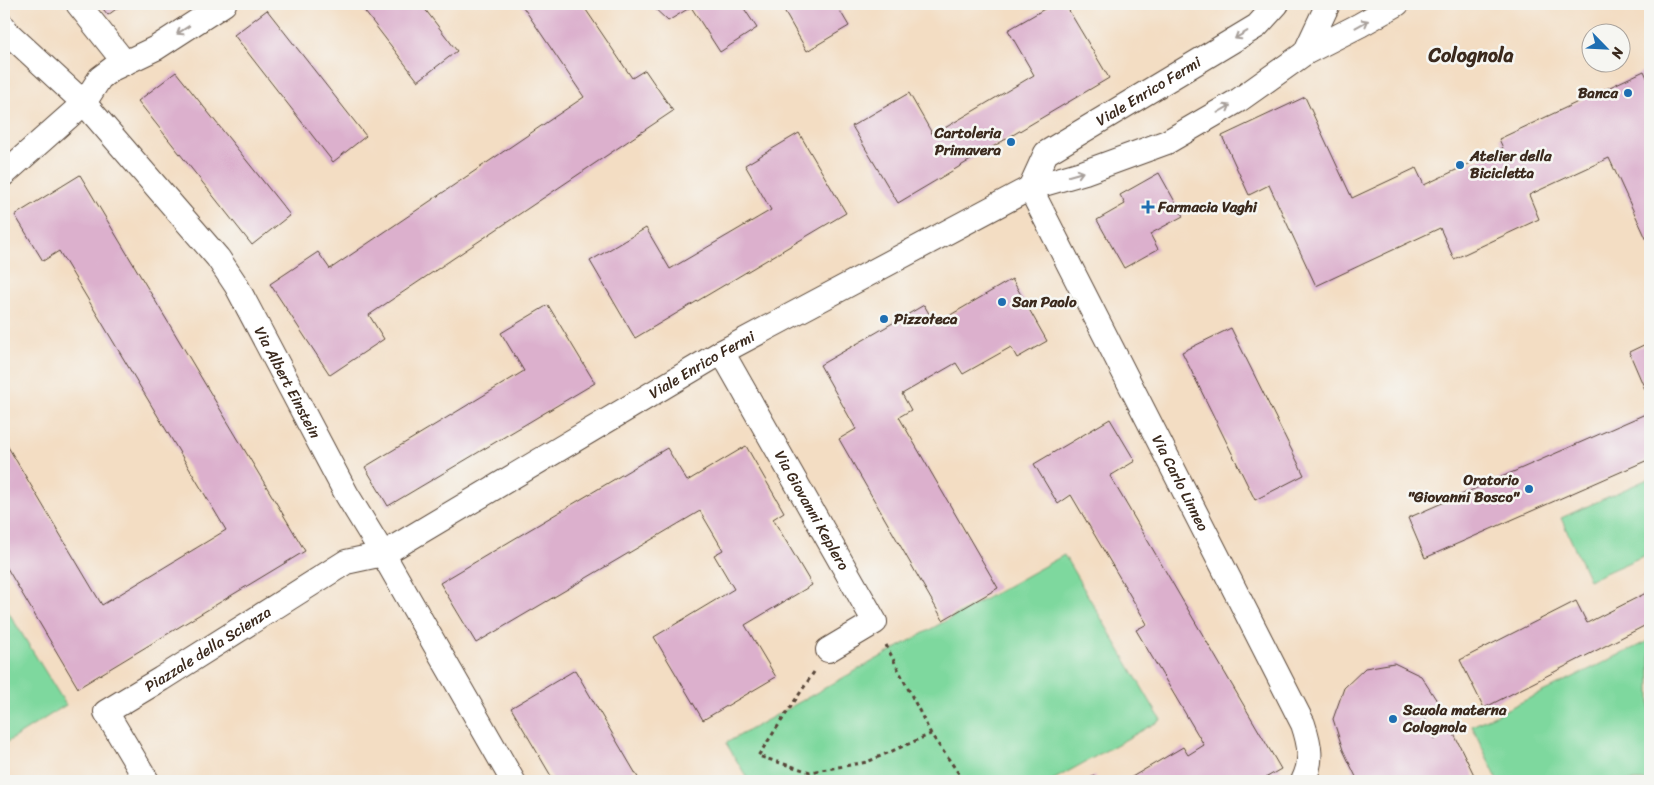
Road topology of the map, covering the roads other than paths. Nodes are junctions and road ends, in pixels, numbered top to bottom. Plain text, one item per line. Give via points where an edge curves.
1 (78, 4) edge
2 (224, 4) edge
3 (1277, 4) edge
4 (1328, 4) edge
5 (1397, 4) edge
6 (4, 27) edge
7 (1305, 53) junction
8 (125, 63) junction
9 (84, 103) junction
10 (4, 174) edge
11 (1030, 188) junction
12 (722, 352) junction
13 (383, 554) junction
14 (828, 650) road end
15 (147, 781) edge
16 (513, 781) edge
17 (1303, 781) edge

1 - 8 street
2 -> 8 street via 156,48
3 -> 11 street, Viale Enrico Fermi via 1257,26 1046,153
4 - 7 street, Viale Enrico Fermi
7 -> 5 street, Viale Enrico Fermi
6 - 9 street, Via Albert Einstein
11 -> 7 street, Viale Enrico Fermi via 1167,142 1239,100
8 - 9 street via 100,78
9 - 10 street
9 - 13 street, Via Albert Einstein via 218,258 236,285 347,495
11 - 12 street, Viale Enrico Fermi
11 - 17 street, Via Carlo Linneo via 1304,724 1311,756
12 - 13 street, Viale Enrico Fermi
12 - 14 street, Via Giovanni Keplero via 874,622
13 - 15 street, Piazzale della Scienza via 346,562 106,712
13 - 16 street, Via Albert Einstein

